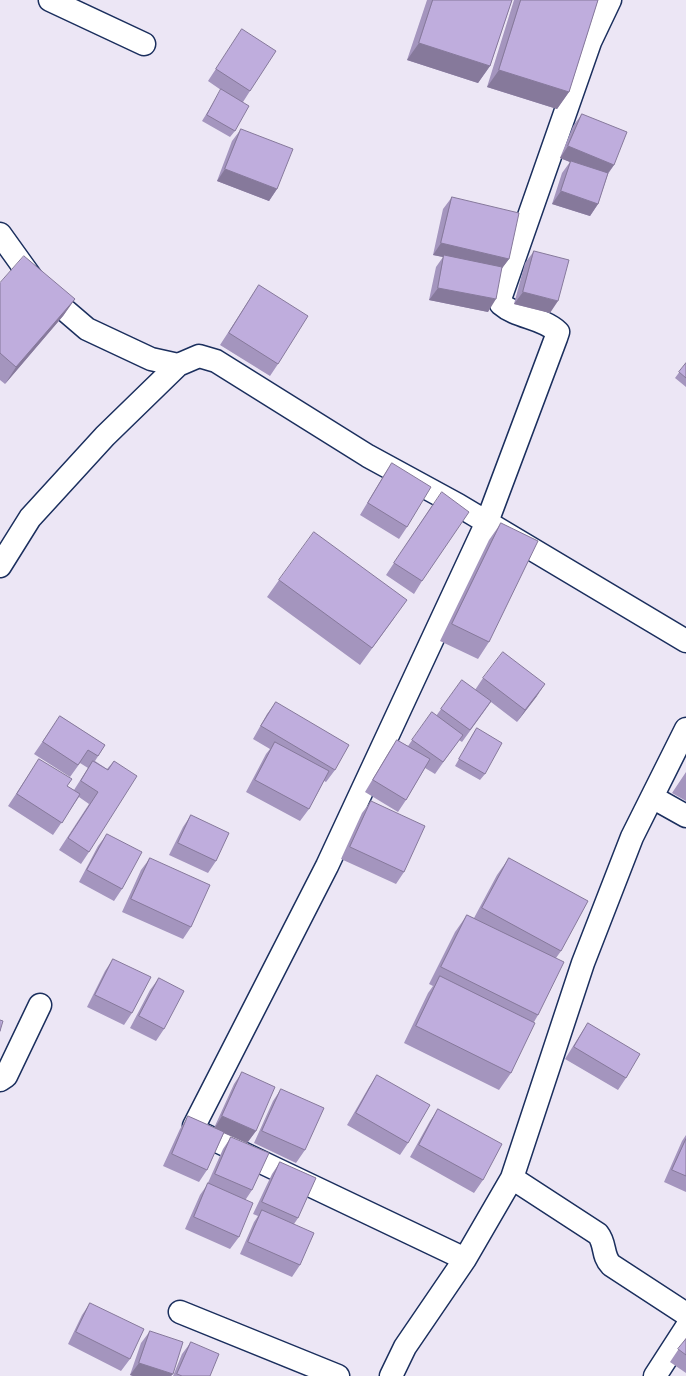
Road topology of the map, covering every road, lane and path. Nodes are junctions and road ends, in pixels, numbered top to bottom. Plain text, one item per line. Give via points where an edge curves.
1 (50, 0) edge
2 (610, 0) edge
3 (144, 44) dead end
4 (0, 234) edge
5 (178, 365) junction
6 (487, 522) junction
7 (0, 566) edge
8 (686, 641) edge
9 (686, 729) edge
10 (652, 796) junction
11 (686, 816) edge
12 (40, 1005) dead end
13 (0, 1080) edge
14 (512, 1178) junction
15 (465, 1259) junction
16 (180, 1312) dead end
17 (686, 1314) edge
18 (686, 1328) edge
19 (338, 1376) edge
20 (391, 1376) edge
21 (655, 1376) edge

1 - 3 street
2 - 6 street via 590,42 501,296 501,304 507,310 552,326 558,332
4 - 5 street via 38,287 87,329 151,359
5 - 6 street via 199,356 216,361 368,456
5 - 7 street via 105,436 30,518
6 - 8 street
6 - 15 street via 327,866 194,1126 196,1131
9 - 10 street
10 - 11 street
10 - 14 street via 632,837 583,963
12 - 13 street via 6,1076
14 - 15 street
14 - 17 street via 598,1234 603,1244 605,1260
15 - 20 street via 405,1347
16 - 19 street
18 - 21 street

